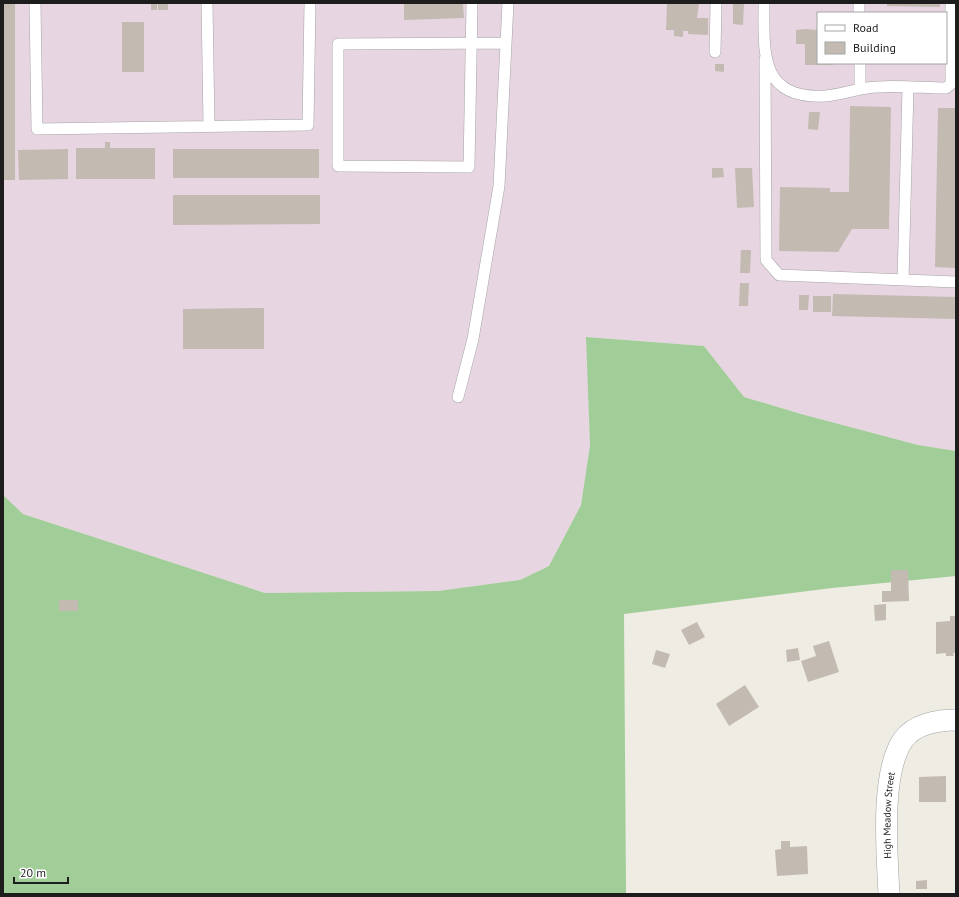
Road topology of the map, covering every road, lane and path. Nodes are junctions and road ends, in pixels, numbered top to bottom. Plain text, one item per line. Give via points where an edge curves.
1 (35, 3) edge
2 (207, 3) edge
3 (310, 3) edge
4 (472, 3) edge
5 (508, 3) edge
6 (716, 3) edge
7 (764, 3) edge
8 (950, 3) edge
9 (506, 42) junction
10 (472, 44) junction
11 (715, 52) dead end
12 (765, 59) junction
13 (860, 64) edge
14 (953, 84) edge
15 (908, 88) junction
16 (860, 89) junction
17 (209, 126) junction
18 (903, 280) junction
19 (956, 282) edge
20 (458, 396) dead end
21 (956, 720) edge
22 (889, 894) edge

1 - 17 lane via 37,129
2 - 17 lane
3 - 17 lane via 308,125
4 - 10 lane
5 - 9 lane
6 - 11 lane
7 - 12 lane
8 - 14 lane
9 - 10 lane
9 - 20 lane via 499,186 472,339
10 - 10 lane via 338,44 338,166 470,168
12 - 16 lane via 775,80 795,94 825,96
12 - 18 lane via 766,260 779,275
13 - 16 lane
14 - 15 lane via 946,88
15 - 16 lane
15 - 18 lane
18 - 19 lane
21 - 22 street, High Meadow Street via 917,727 904,738 895,754 888,803

